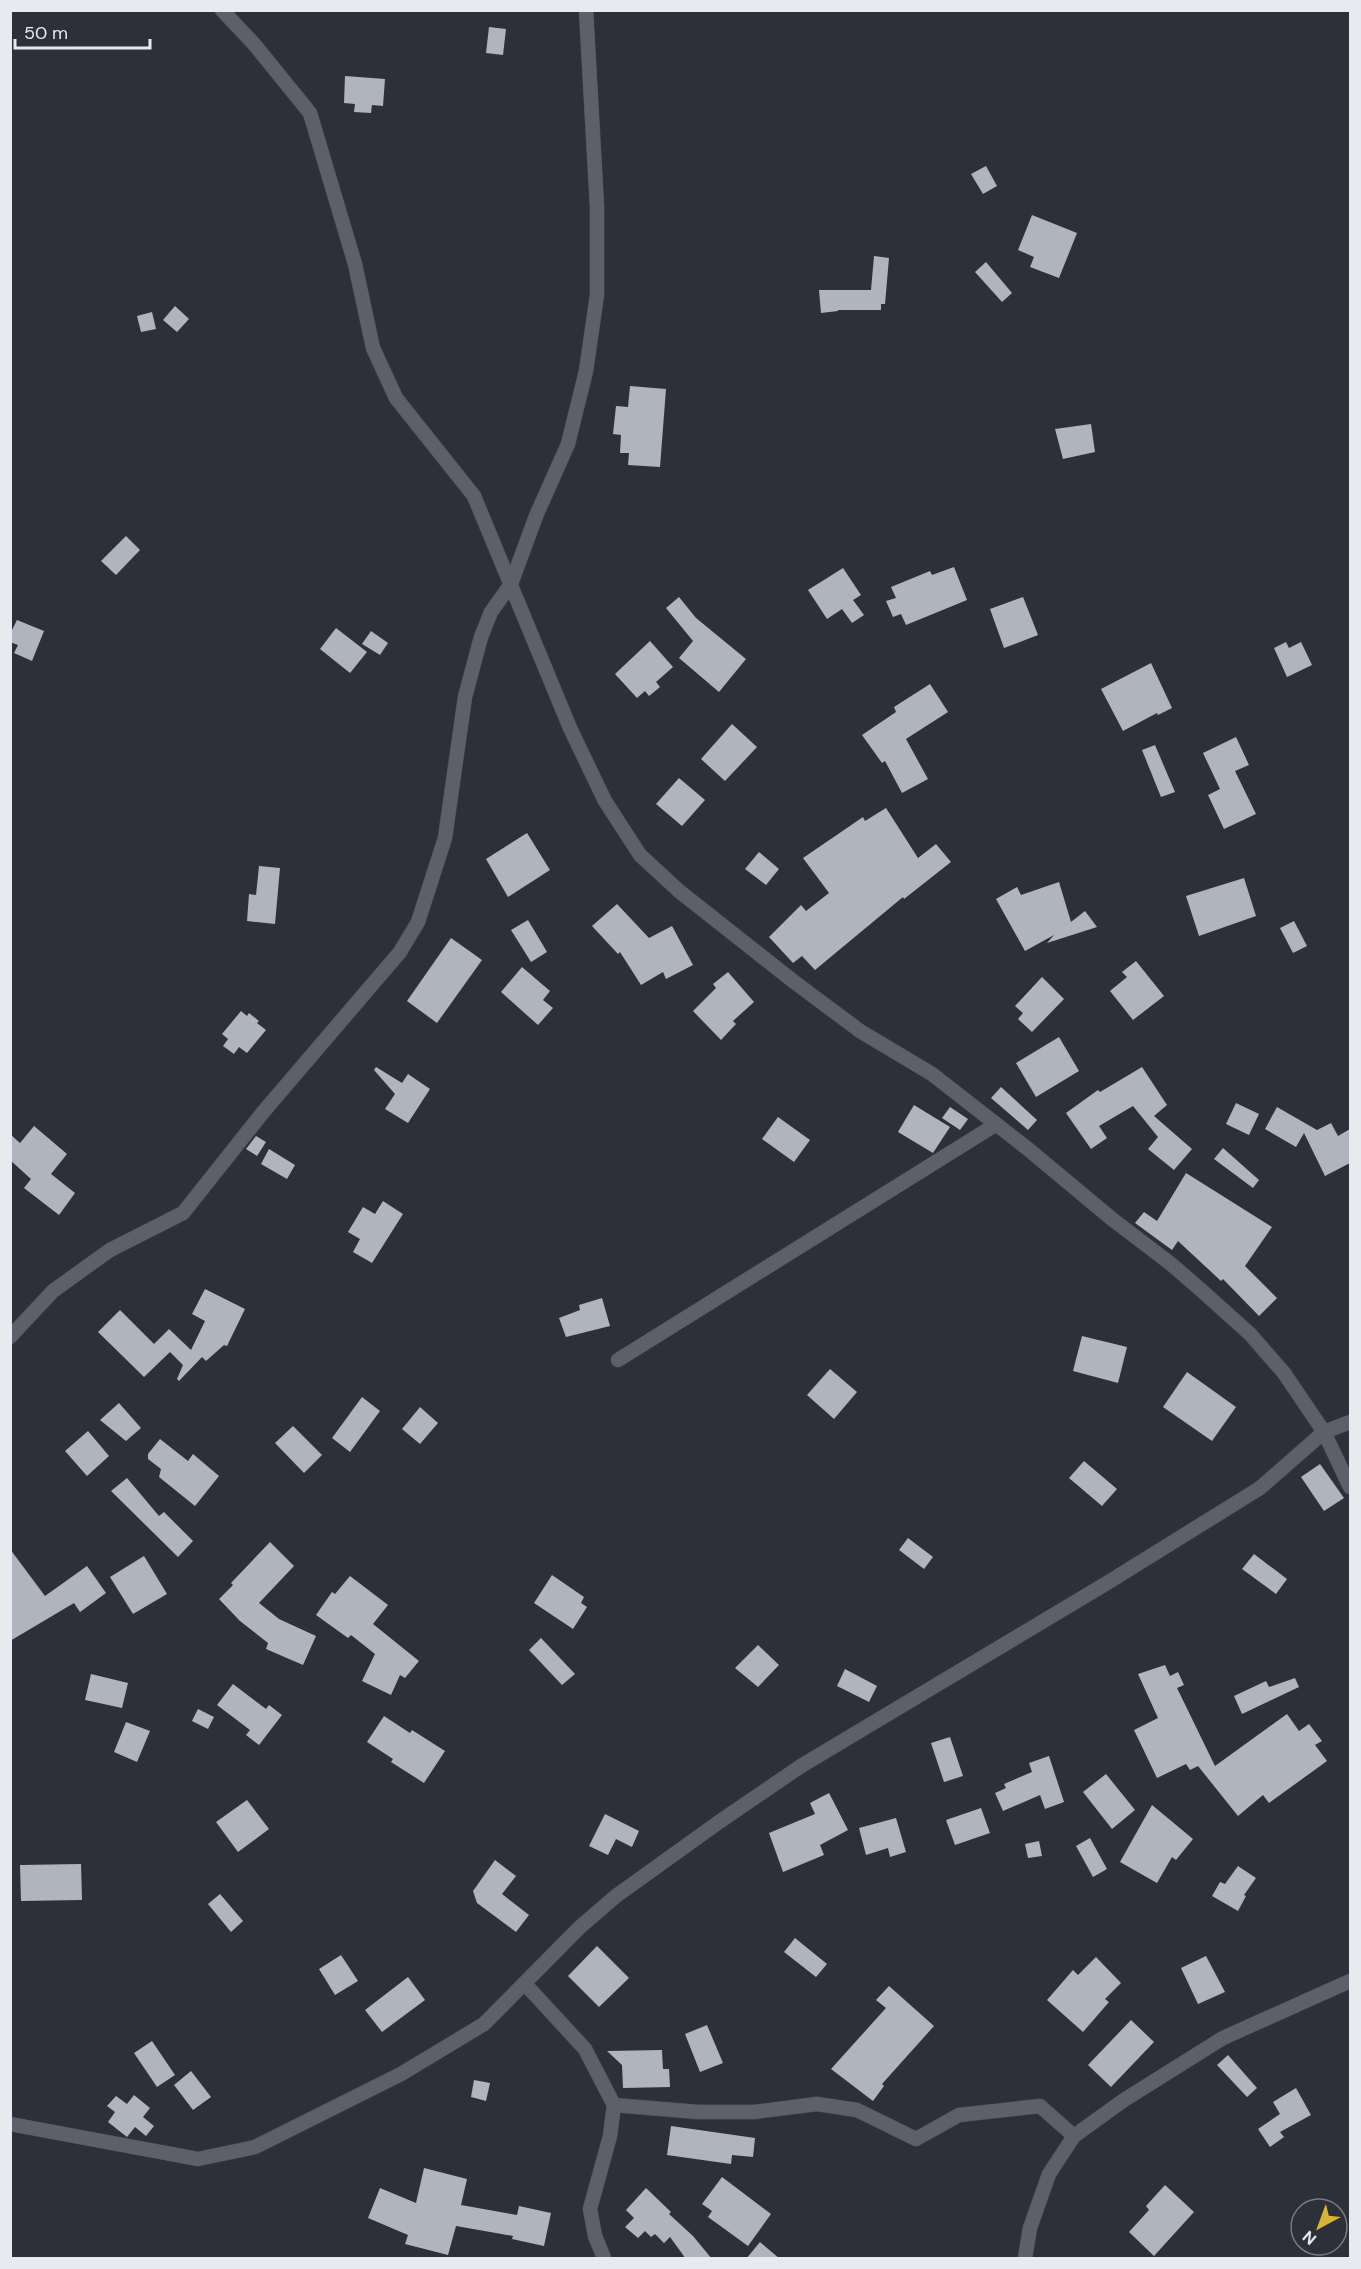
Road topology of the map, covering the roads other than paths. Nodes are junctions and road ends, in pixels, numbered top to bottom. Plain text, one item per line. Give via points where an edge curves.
1 (222, 10) edge
2 (586, 10) edge
3 (511, 584) junction
4 (995, 1125) junction
5 (10, 1337) edge
6 (618, 1360) dead end
7 (1350, 1422) edge
8 (1324, 1432) junction
9 (1350, 1487) edge
10 (1350, 1981) edge
11 (525, 1984) junction
12 (614, 2105) junction
13 (10, 2124) edge
14 (1074, 2136) junction
15 (604, 2259) edge
16 (1025, 2259) edge

1 - 3 street via 309,113 355,264 373,348 396,398 474,496
2 - 3 street via 597,207 597,295 586,371 568,444
3 - 4 street via 575,739 605,801 640,855 793,981 860,1031 932,1074
3 - 5 street via 491,612 481,637 465,697 445,838 418,922 400,951 183,1213 110,1250 82,1270 53,1291
4 - 6 street
4 - 8 street via 1171,1264 1251,1334 1284,1373
7 - 8 street
8 - 9 street
8 - 11 street via 1260,1488 801,1766 719,1822 616,1896
10 - 14 street via 1223,2038
11 - 12 street via 585,2049
11 - 13 street via 484,2024 401,2074 255,2147 198,2159
12 - 14 street via 754,2112 817,2104 857,2110 916,2139 959,2115 1040,2106
12 - 15 street via 590,2209
14 - 16 street via 1049,2174 1030,2228

